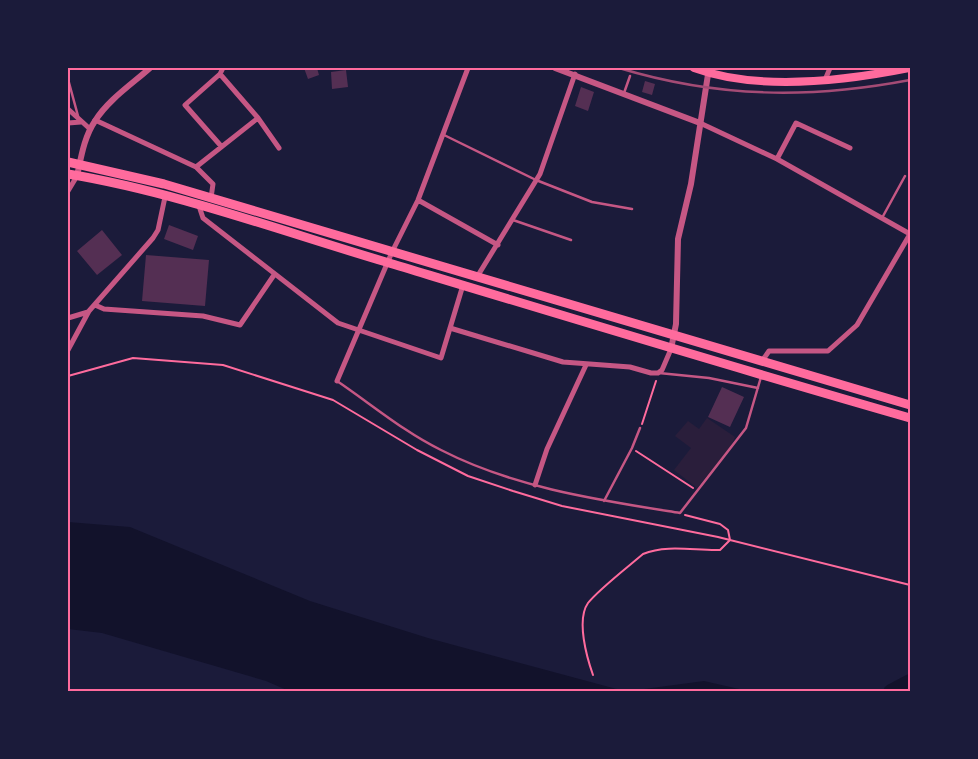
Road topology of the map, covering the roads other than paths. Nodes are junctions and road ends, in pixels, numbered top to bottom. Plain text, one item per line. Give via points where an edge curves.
1 (150, 68) edge
2 (223, 68) edge
3 (468, 68) edge
4 (555, 68) edge
5 (694, 68) edge
6 (830, 68) edge
7 (909, 68) edge
8 (709, 70) edge
9 (575, 73) junction
10 (220, 74) junction
11 (630, 76) dead end
12 (68, 80) edge
13 (825, 80) junction
14 (624, 93) junction
15 (68, 109) edge
16 (258, 118) junction
17 (95, 120) junction
18 (81, 122) junction
19 (68, 123) edge
20 (700, 123) junction
21 (90, 129) junction
22 (443, 134) junction
23 (221, 146) junction
24 (279, 148) dead end
25 (850, 148) dead end
26 (776, 159) junction
27 (68, 162) edge
28 (80, 164) junction
29 (196, 167) junction
30 (68, 174) edge
31 (77, 176) junction
32 (904, 176) dead end
33 (536, 180) junction
34 (68, 192) edge
35 (165, 197) junction
36 (211, 198) junction
37 (418, 200) junction
38 (200, 206) junction
39 (632, 209) dead end
40 (882, 218) junction
41 (513, 220) junction
42 (910, 234) edge
43 (571, 240) dead end
44 (498, 245) junction
45 (392, 252) junction
46 (388, 263) junction
47 (274, 275) junction
48 (477, 277) junction
49 (463, 284) junction
50 (95, 304) junction
51 (89, 312) junction
52 (68, 318) edge
53 (450, 328) junction
54 (358, 332) junction
55 (674, 335) junction
56 (671, 349) junction
57 (68, 350) edge
58 (762, 361) junction
59 (586, 365) junction
60 (658, 373) junction
61 (762, 375) junction
62 (336, 381) joint
63 (758, 388) junction
64 (910, 406) edge
65 (910, 418) edge
66 (640, 428) road end
67 (535, 485) junction
68 (604, 501) junction

1 - 17 street
2 - 10 street
3 - 22 street
4 - 9 street
5 - 8 main road
6 - 13 street
7 - 13 main road
8 - 13 main road via 746,78
8 - 20 street
9 - 14 street
9 - 33 street
10 - 16 street
10 - 23 street via 184,105
11 - 14 lane
12 - 18 lane
14 - 20 street
15 - 18 street
16 - 23 street
16 - 24 street
17 - 21 street
17 - 29 street
18 - 19 street
18 - 21 street
20 - 26 street
20 - 55 street via 691,184 678,239
21 - 28 street
22 - 33 lane
22 - 37 street
23 - 29 street
25 - 26 street via 796,123
26 - 40 street
27 - 28 highway
28 - 31 street
28 - 36 highway
29 - 36 street via 213,184
30 - 31 highway
31 - 34 street
31 - 35 highway
32 - 40 lane
33 - 39 lane via 592,202
33 - 41 street
35 - 38 highway
35 - 50 street via 158,230 153,238
36 - 45 highway
37 - 44 street
37 - 45 street
38 - 46 highway
38 - 47 street via 203,218
40 - 42 street
41 - 43 lane
41 - 44 street
42 - 58 street via 857,325 828,351 769,351
44 - 48 street
45 - 46 street
45 - 48 highway
46 - 49 highway
46 - 54 street
47 - 50 street via 240,325 203,316 104,309
47 - 54 street via 338,323
48 - 55 highway
49 - 53 street
49 - 56 highway
50 - 51 street
51 - 52 street
51 - 57 street
53 - 54 street via 441,358
53 - 59 street via 563,362
54 - 62 street
55 - 56 street
55 - 58 highway
56 - 60 street
56 - 61 highway
58 - 64 highway
59 - 60 street via 630,367
59 - 67 street via 547,449
60 - 63 lane via 709,378
61 - 63 lane
61 - 65 highway
62 - 67 lane via 441,450
63 - 68 lane via 746,428 680,512
66 - 68 lane
67 - 68 lane

